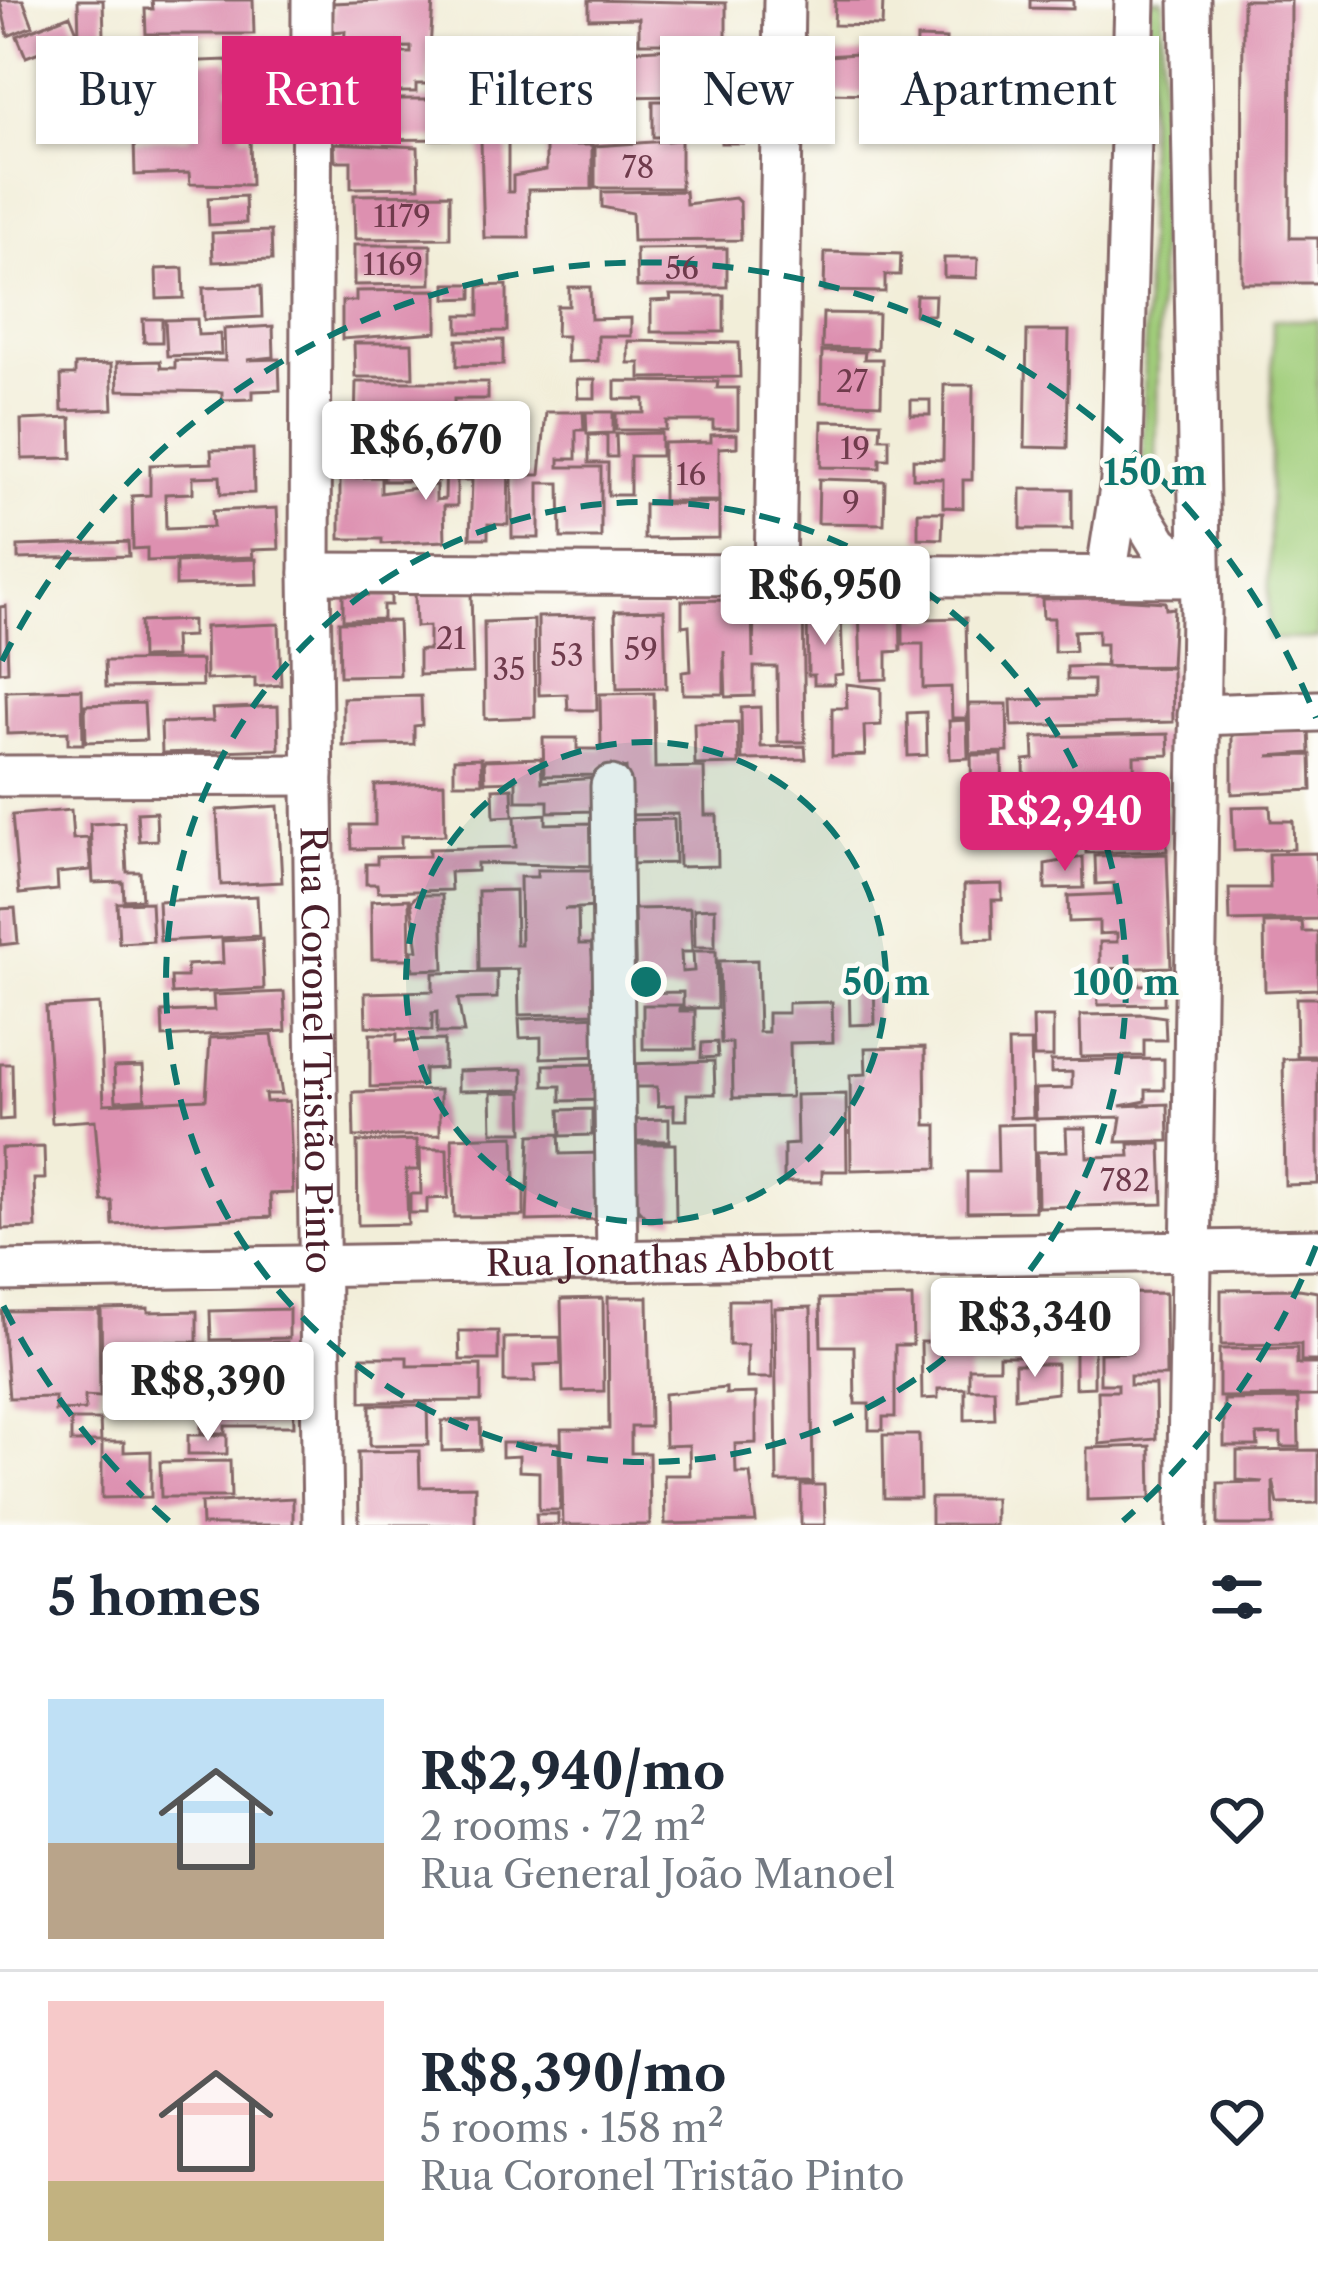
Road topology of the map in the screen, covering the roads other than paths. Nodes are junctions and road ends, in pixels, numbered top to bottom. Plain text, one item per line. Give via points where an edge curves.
1 (312, 0) edge
2 (784, 0) edge
3 (1135, 0) edge
4 (1190, 0) edge
5 (1121, 482) junction
6 (310, 574) junction
7 (775, 575) junction
8 (1106, 576) junction
9 (1198, 577) junction
10 (1318, 711) edge
11 (1198, 715) junction
12 (313, 775) junction
13 (0, 776) edge
14 (611, 786) dead end
15 (1318, 1249) edge
16 (1192, 1251) junction
17 (616, 1261) junction
18 (319, 1266) junction
19 (0, 1271) edge
20 (323, 1525) edge
21 (1187, 1525) edge

1 - 6 street, Rua Coronel Tristão Pinto
2 - 7 street
3 - 5 street
4 - 9 street
5 - 8 street
5 - 9 street via 1160,544
6 - 7 street
6 - 12 street, Rua Coronel Tristão Pinto
7 - 8 street
8 - 9 street
9 - 11 street
10 - 11 street
11 - 16 street
12 - 13 street
12 - 18 street, Rua Coronel Tristão Pinto
14 - 17 street
15 - 16 street, Rua Jonathas Abbott
16 - 17 street, Rua Jonathas Abbott
16 - 21 street
17 - 18 street, Rua Jonathas Abbott
18 - 19 street, Rua Jonathas Abbott
18 - 20 street, Rua Coronel Tristão Pinto

